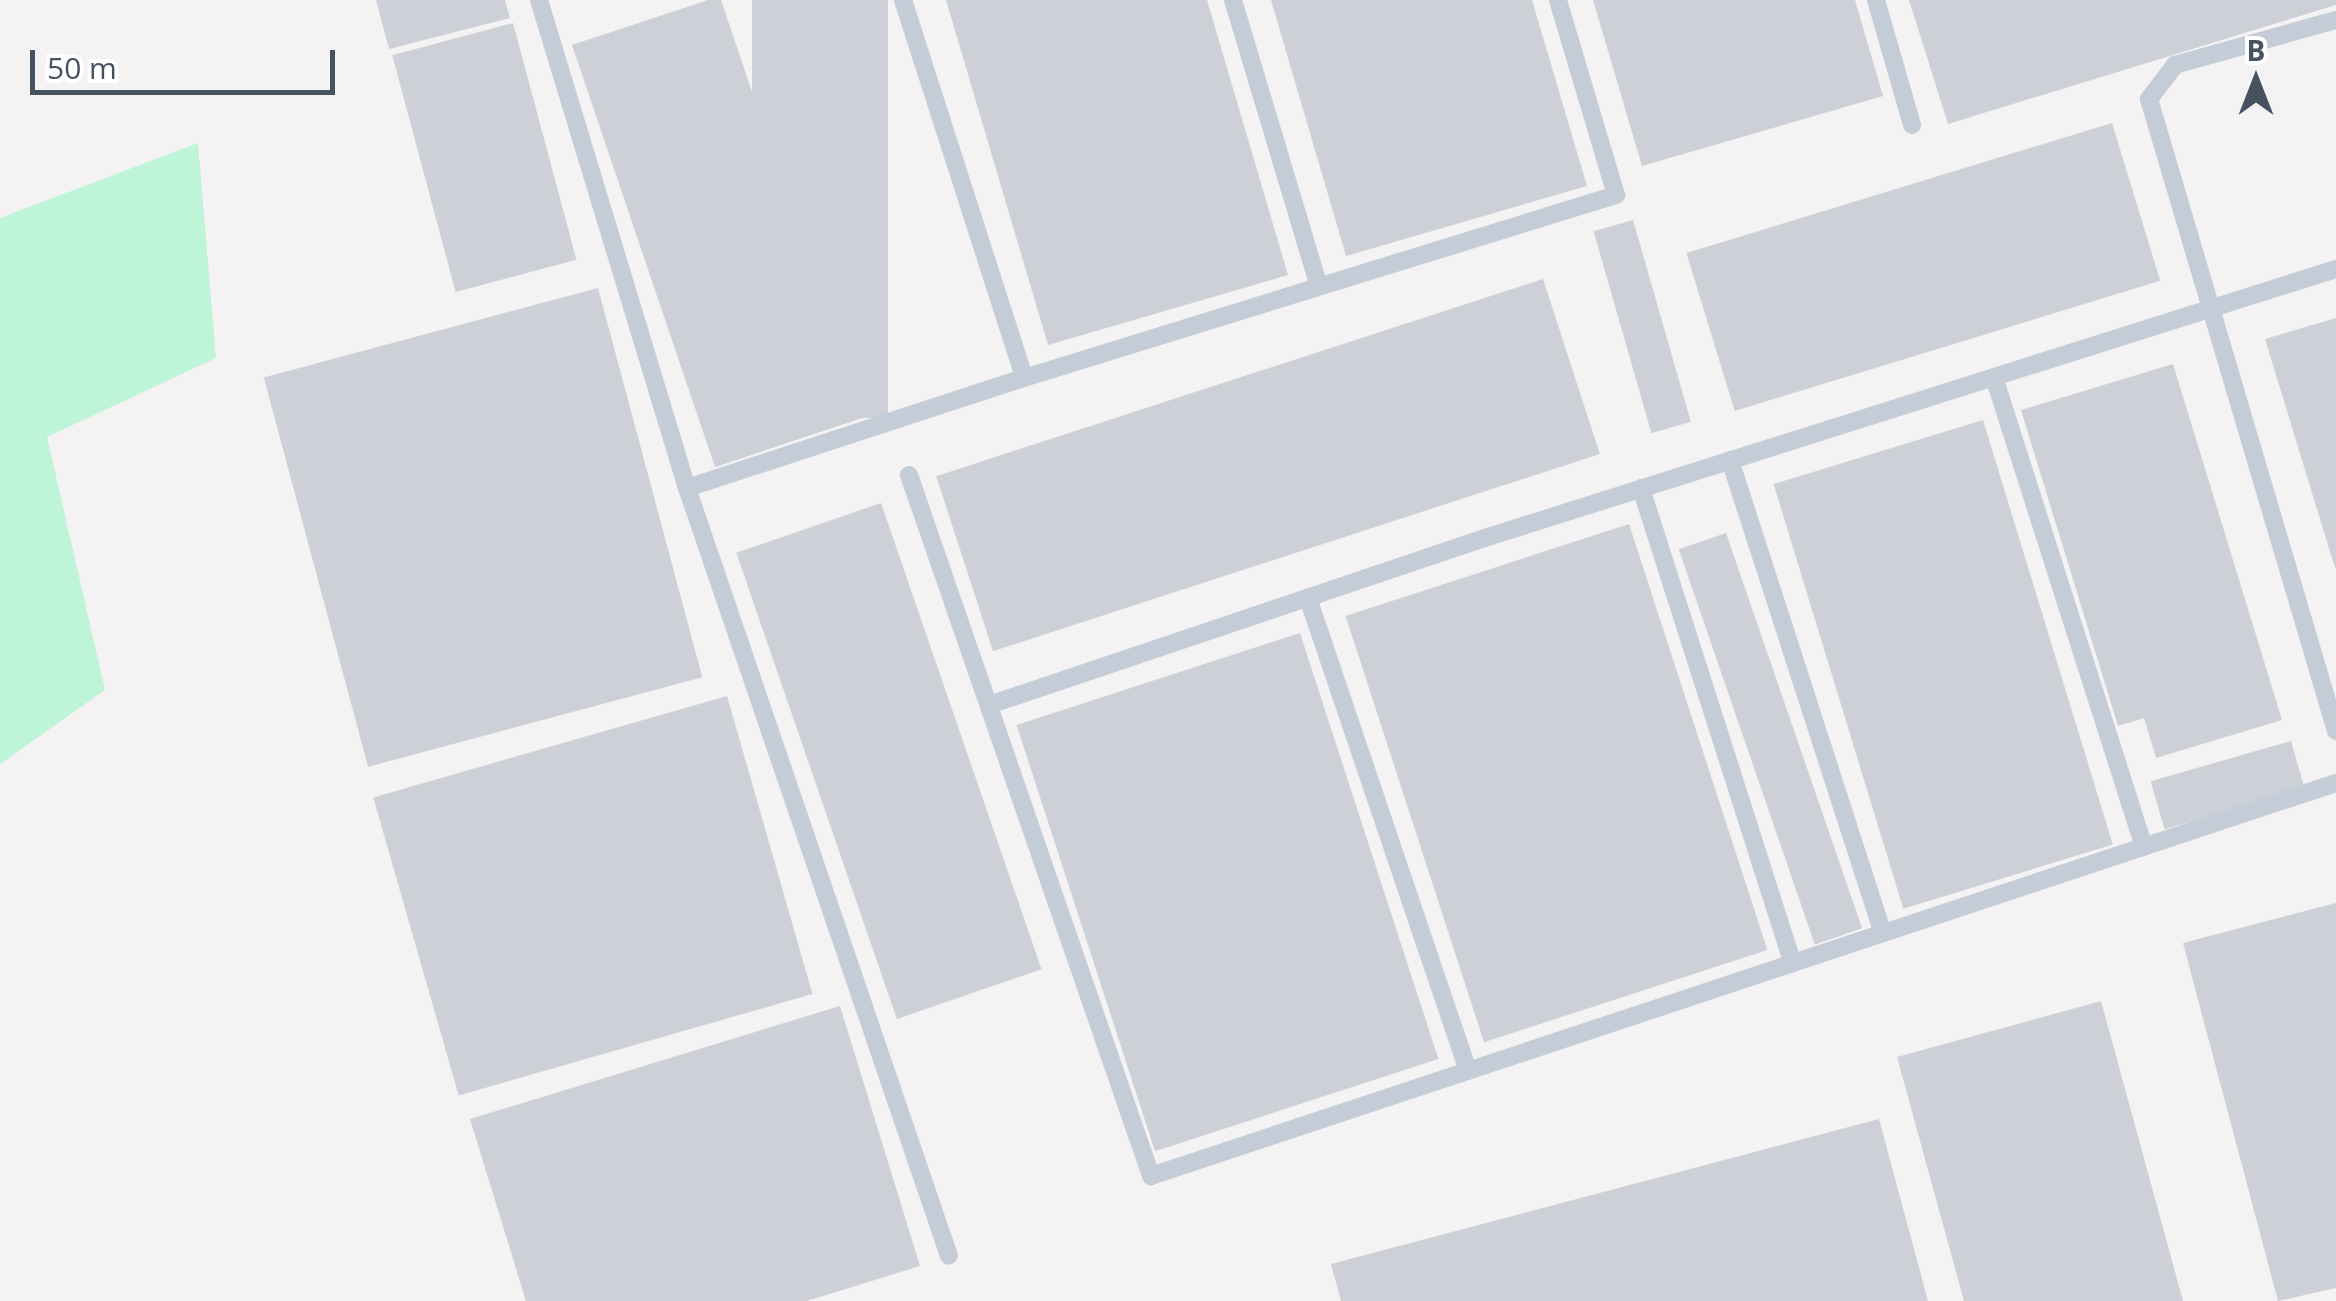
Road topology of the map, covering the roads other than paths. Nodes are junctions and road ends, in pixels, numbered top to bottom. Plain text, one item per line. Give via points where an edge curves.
1 (539, 0) edge
2 (903, 0) edge
3 (1233, 0) edge
4 (1558, 0) edge
5 (1876, 0) edge
6 (2336, 20) edge
7 (1912, 125) dead end
8 (2336, 269) edge
9 (1320, 286) junction
10 (2216, 307) junction
11 (1994, 377) junction
12 (1024, 378) junction
13 (1730, 460) junction
14 (909, 475) dead end
15 (688, 488) junction
16 (1641, 488) junction
17 (1308, 598) junction
18 (990, 705) junction
19 (2336, 731) edge
20 (2336, 783) edge
21 (2144, 847) junction
22 (1883, 933) junction
23 (1792, 964) junction
24 (1468, 1070) junction
25 (949, 1256) dead end

1 - 15 lane
2 - 12 lane
3 - 9 lane
4 - 9 lane via 1616,196
5 - 7 lane
6 - 10 lane via 2175,64 2150,88
8 - 10 lane
9 - 12 lane
10 - 11 lane
10 - 19 lane
11 - 13 lane
11 - 21 lane
12 - 15 lane
13 - 16 lane
13 - 22 lane
14 - 18 lane
15 - 25 lane
16 - 17 lane
16 - 23 lane
17 - 18 lane
17 - 24 lane
18 - 24 lane via 1151,1176
20 - 21 lane
21 - 22 lane
22 - 23 lane
23 - 24 lane

